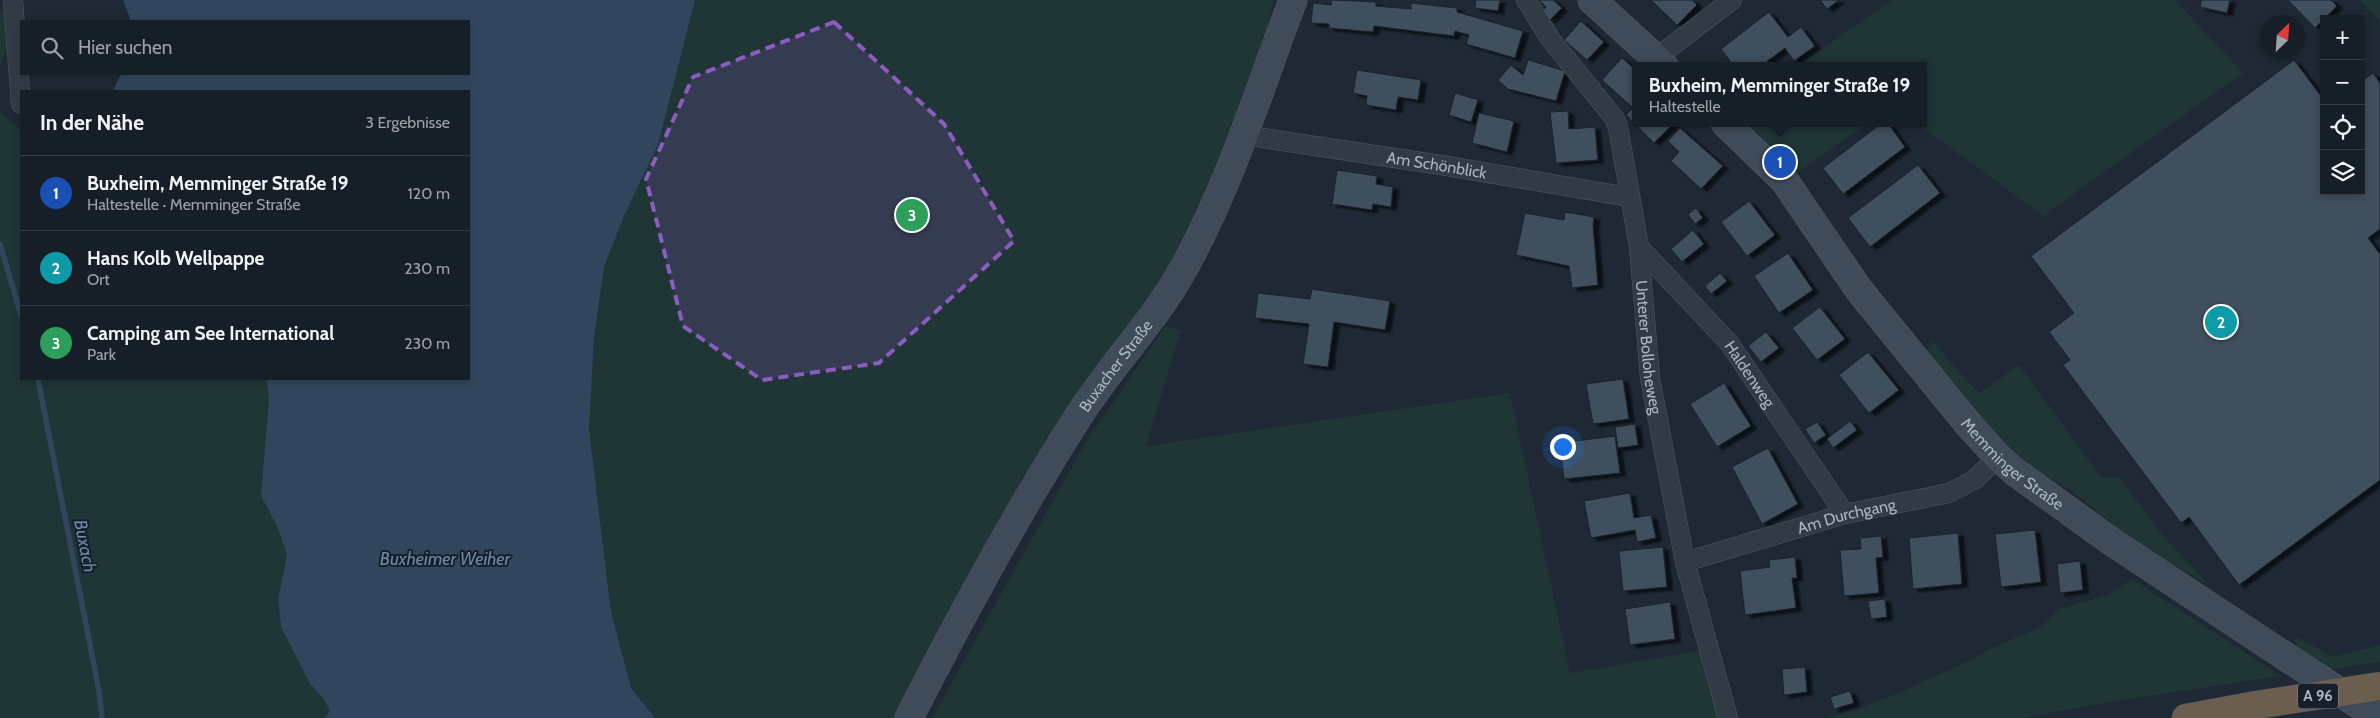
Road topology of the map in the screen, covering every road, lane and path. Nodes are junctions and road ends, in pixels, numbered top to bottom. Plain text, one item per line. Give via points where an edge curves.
1 (13, 0) edge
2 (1292, 0) edge
3 (1526, 0) edge
4 (1592, 0) edge
5 (1732, 0) edge
6 (1660, 62) edge
7 (20, 91) edge
8 (1729, 127) edge
9 (1243, 135) junction
10 (1629, 197) junction
11 (1639, 247) junction
12 (1998, 457) junction
13 (1846, 514) junction
14 (1685, 562) junction
15 (2380, 686) edge
16 (909, 718) edge
17 (1728, 718) edge
18 (2186, 718) edge
19 (2379, 718) edge

1 - 7 street
2 - 9 street, Buxacher Straße
3 - 10 street, Unterer Bolloheweg via 1551,40 1615,119
4 - 6 street
5 - 6 street
8 - 12 street, Memminger Straße via 1784,180 1859,290
9 - 10 street, Am Schönblick via 1441,164
9 - 16 street, Buxacher Straße via 1184,268 1162,304 1079,414 976,592
10 - 11 street, Unterer Bolloheweg
11 - 13 street, Haldenweg via 1729,343
11 - 14 street, Unterer Bolloheweg via 1650,378
12 - 13 street, Am Durchgang via 1974,480 1949,493
12 - 19 street, Memminger Straße via 2115,544
13 - 14 street, Am Durchgang
14 - 17 street, Unterer Bolloheweg
15 - 18 highway, A 96, bridge

